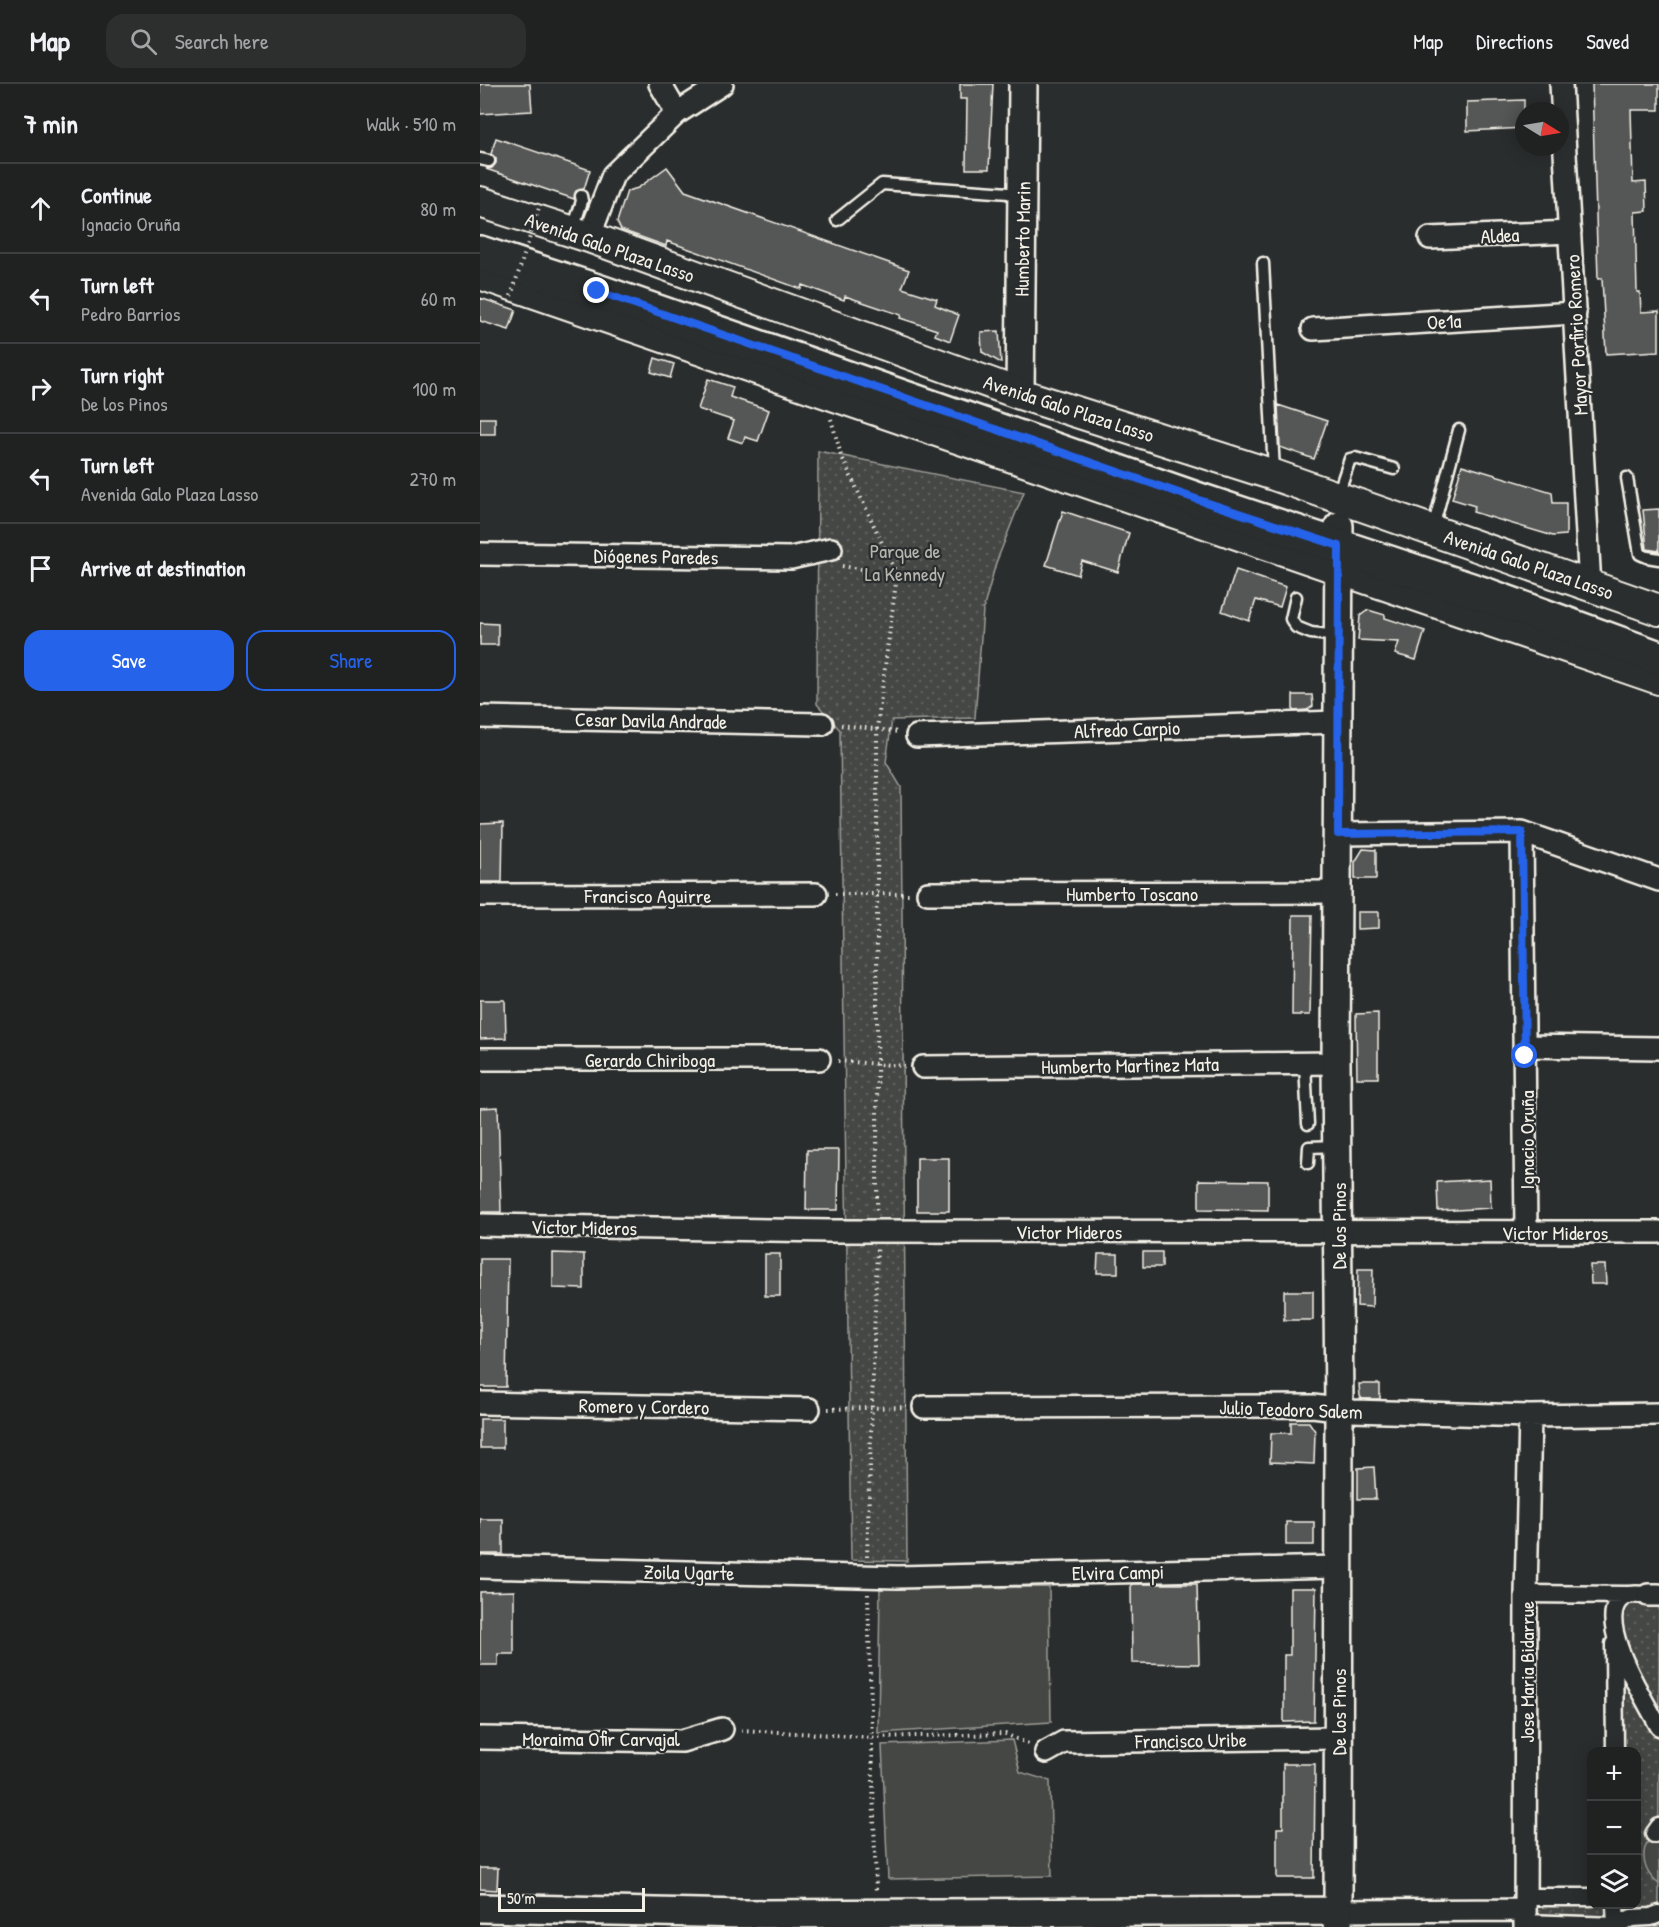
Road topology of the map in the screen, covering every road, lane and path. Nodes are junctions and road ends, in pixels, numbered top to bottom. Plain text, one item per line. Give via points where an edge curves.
1 (660, 84) edge
2 (722, 84) edge
3 (1023, 84) edge
4 (1562, 84) edge
5 (677, 113) junction
6 (1023, 194) junction
7 (581, 196) dead end
8 (480, 202) edge
9 (538, 208) dead end
10 (837, 220) dead end
11 (480, 230) edge
12 (1570, 231) junction
13 (580, 235) junction
14 (1430, 238) dead end
15 (480, 253) edge
16 (1263, 263) dead end
17 (480, 274) edge
18 (511, 296) dead end
19 (1575, 313) junction
20 (1313, 329) dead end
21 (823, 392) junction
22 (1020, 394) junction
23 (1459, 430) dead end
24 (1394, 469) dead end
25 (1274, 475) junction
26 (1627, 478) dead end
27 (1432, 531) junction
28 (1339, 535) junction
29 (831, 549) joint
30 (480, 554) edge
31 (1659, 559) edge
32 (897, 575) junction
33 (1590, 586) junction
34 (1296, 597) dead end
35 (1659, 610) edge
36 (1339, 636) junction
37 (1659, 636) edge
38 (1659, 658) edge
39 (1659, 679) edge
40 (480, 717) edge
41 (1337, 722) junction
42 (822, 724) joint
43 (877, 728) junction
44 (917, 736) joint
45 (1522, 832) junction
46 (1338, 834) junction
47 (1659, 880) edge
48 (1337, 892) junction
49 (928, 893) joint
50 (816, 894) joint
51 (877, 894) junction
52 (480, 895) edge
53 (1525, 1046) junction
54 (1659, 1048) edge
55 (480, 1059) edge
56 (819, 1059) joint
57 (1336, 1063) junction
58 (878, 1064) junction
59 (1305, 1064) junction
60 (923, 1067) joint
61 (1308, 1124) dead end
62 (1337, 1146) junction
63 (1308, 1162) dead end
64 (480, 1226) edge
65 (877, 1231) junction
66 (1338, 1232) junction
67 (1526, 1232) junction
68 (1659, 1232) edge
69 (480, 1403) edge
70 (924, 1407) joint
71 (872, 1408) junction
72 (809, 1409) joint
73 (1339, 1409) junction
74 (1659, 1414) edge
75 (1530, 1416) junction
76 (480, 1567) edge
77 (1338, 1567) junction
78 (867, 1577) junction
79 (898, 1577) joint
80 (1526, 1594) junction
81 (1645, 1595) edge
82 (1614, 1636) junction
83 (1659, 1727) edge
84 (722, 1729) joint
85 (872, 1737) junction
86 (480, 1738) edge
87 (1338, 1738) junction
88 (1615, 1747) edge
89 (1046, 1752) joint
90 (1587, 1899) edge
91 (480, 1908) edge
92 (1615, 1909) edge
93 (876, 1913) junction
94 (1525, 1914) edge
95 (1656, 1917) edge
96 (1338, 1919) edge
97 (742, 1920) edge
98 (1616, 1926) edge

1 - 5 street
2 - 5 street
3 - 6 street, Humberto Marin
4 - 12 street, Mayor Porfirio Romero
5 - 13 street via 613,175
6 - 10 lane via 882,184
6 - 22 street, Humberto Marin
7 - 13 lane
8 - 13 main road, Avenida Galo Plaza Lasso
9 - 18 path, bridge
11 - 28 main road, Avenida Galo Plaza Lasso
12 - 14 street, Aldea
12 - 19 street, Mayor Porfirio Romero
13 - 22 main road, Avenida Galo Plaza Lasso
15 - 28 main road, Avenida Galo Plaza Lasso
16 - 25 lane
17 - 21 main road, Avenida Galo Plaza Lasso
19 - 20 street, Oe1a
19 - 33 street, Mayor Porfirio Romero
21 - 28 main road, Avenida Galo Plaza Lasso
21 - 32 path via 841,455
22 - 25 main road, Avenida Galo Plaza Lasso
23 - 27 lane
24 - 28 lane via 1350,459
25 - 28 main road, Avenida Galo Plaza Lasso
26 - 31 lane via 1640,554
27 - 28 main road, Avenida Galo Plaza Lasso
27 - 33 main road, Avenida Galo Plaza Lasso
28 - 36 street, De los Pinos
28 - 37 main road, Avenida Galo Plaza Lasso
28 - 38 main road, Avenida Galo Plaza Lasso
28 - 39 main road, Avenida Galo Plaza Lasso
29 - 30 street, Diógenes Paredes via 791,558
29 - 32 path via 840,566
32 - 43 path
33 - 35 main road, Avenida Galo Plaza Lasso
34 - 36 lane via 1291,619 1296,627
36 - 41 street, De los Pinos
40 - 42 street, Cesar Davila Andrade
41 - 44 street, Alfredo Carpio
41 - 46 street, De los Pinos
42 - 43 path
43 - 44 path
43 - 51 path
45 - 46 street
45 - 47 street
45 - 53 street, Ignacio Oruña
46 - 48 street, De los Pinos
48 - 49 street, Humberto Toscano
48 - 57 street, De los Pinos
49 - 51 path
50 - 51 path
50 - 52 street, Francisco Aguirre
51 - 58 path
53 - 54 street
53 - 67 street, Ignacio Oruña
55 - 56 street, Gerardo Chiriboga
56 - 58 path
57 - 59 street, Humberto Martinez Mata
57 - 62 street, De los Pinos
58 - 60 path
58 - 65 path
59 - 60 street, Humberto Martinez Mata
59 - 61 lane
62 - 63 lane via 1309,1147
62 - 66 street, De los Pinos
64 - 65 street, Victor Mideros
65 - 66 street, Victor Mideros
65 - 71 path
66 - 67 street, Victor Mideros
66 - 73 street, De los Pinos
67 - 68 street, Victor Mideros
69 - 72 street, Romero y Cordero
70 - 71 path
70 - 73 street, Julio Teodoro Salem
71 - 72 path
71 - 78 path
73 - 75 street, Julio Teodoro Salem
73 - 77 street, De los Pinos
74 - 75 street, Julio Teodoro Salem
75 - 80 street, Jose Maria Bidarrue
76 - 78 street, Zoila Ugarte
77 - 79 street, Elvira Campi
77 - 87 street, De los Pinos
78 - 79 street, Zoila Ugarte
78 - 85 path
80 - 81 street
80 - 94 street, Jose Maria Bidarrue
81 - 82 street via 1617,1603
82 - 83 street
82 - 88 street
84 - 85 path
84 - 86 street, Moraima Ofir Carvajal via 682,1741
85 - 89 path via 1005,1734
85 - 93 path
87 - 89 street, Francisco Uribe via 1064,1742
87 - 96 street, De los Pinos
90 - 94 street
91 - 97 street
92 - 98 street
93 - 96 street
93 - 97 street
94 - 96 street
94 - 98 street
95 - 98 street via 1632,1918

